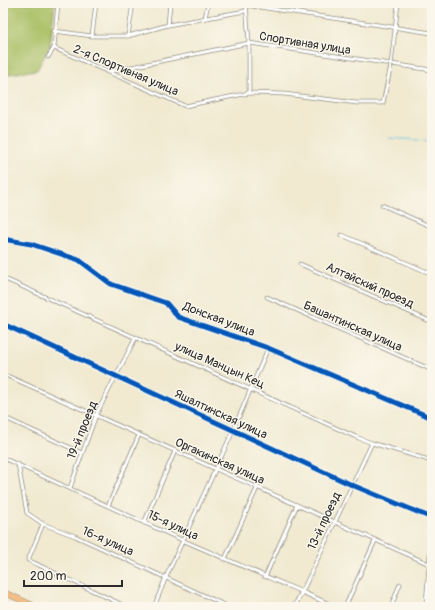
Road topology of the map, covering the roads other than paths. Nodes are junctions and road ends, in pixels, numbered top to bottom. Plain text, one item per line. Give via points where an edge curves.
1 (58, 3) edge
2 (96, 3) edge
3 (133, 3) edge
4 (170, 3) edge
5 (208, 3) edge
6 (398, 3) edge
7 (246, 4) edge
8 (245, 11) junction
9 (205, 18) junction
10 (168, 25) junction
11 (395, 28) junction
12 (54, 31) junction
13 (432, 33) edge
14 (92, 36) junction
15 (128, 36) junction
16 (249, 43) junction
17 (54, 48) junction
18 (48, 57) dead end
19 (391, 65) junction
20 (432, 70) edge
21 (106, 72) junction
22 (249, 93) junction
23 (382, 205) dead end
24 (432, 227) edge
25 (342, 235) dead end
26 (3, 239) edge
27 (300, 264) dead end
28 (432, 274) edge
29 (3, 278) edge
30 (267, 297) dead end
31 (432, 322) edge
32 (3, 324) edge
33 (136, 337) junction
34 (268, 348) junction
35 (432, 370) edge
36 (3, 374) edge
37 (117, 377) junction
38 (252, 388) junction
39 (96, 415) junction
40 (3, 417) edge
41 (432, 418) edge
42 (233, 431) junction
43 (139, 435) junction
44 (372, 443) junction
45 (175, 451) junction
46 (82, 453) junction
47 (3, 458) edge
48 (432, 461) edge
49 (18, 464) junction
50 (215, 469) junction
51 (352, 485) junction
52 (70, 488) junction
53 (258, 488) junction
54 (298, 505) junction
55 (108, 506) junction
56 (432, 518) edge
57 (144, 523) junction
58 (335, 523) junction
59 (44, 524) junction
60 (432, 532) edge
61 (182, 540) junction
62 (375, 541) junction
63 (225, 559) junction
64 (429, 564) junction
65 (166, 577) junction
66 (265, 577) junction
67 (400, 584) dead end
68 (427, 586) junction
69 (432, 588) edge
70 (3, 592) edge
71 (302, 592) junction
72 (14, 597) junction
73 (23, 607) edge
74 (37, 607) edge
75 (127, 607) edge
76 (154, 607) edge
77 (229, 607) edge
78 (294, 607) edge
79 (336, 607) edge
80 (345, 607) edge
81 (391, 607) edge
82 (426, 607) edge

1 - 12 street
2 - 14 street
3 - 15 street
4 - 10 street
5 - 9 street
6 - 11 street
7 - 8 street
7 - 11 street
8 - 9 street
8 - 16 street
9 - 10 street
10 - 15 street
11 - 13 street
11 - 19 street
12 - 14 street
12 - 17 street
14 - 15 street
16 - 19 street, Спортивная улица
16 - 21 street, Спортивная улица
16 - 22 street
17 - 18 street
17 - 21 street, 2-я Спортивная улица
19 - 20 street, Спортивная улица
19 - 22 street, 2-я Спортивная улица via 383,103
21 - 22 street, 2-я Спортивная улица via 185,106
23 - 24 street
25 - 28 street
26 - 34 street, Донская улица via 31,244 79,260 110,284 166,303 178,316
27 - 31 street, Алтайский проезд
29 - 33 street, улица Манцын Кец
30 - 35 street, Башантинская улица
32 - 37 street, Яшалтинская улица
33 - 37 street, 19-й проезд
33 - 38 street, улица Манцын Кец
34 - 38 street
34 - 41 street, Донская улица
36 - 39 street, Оргакинская улица
37 - 39 street, 19-й проезд
37 - 42 street, Яшалтинская улица
38 - 42 street
38 - 44 street, улица Манцын Кец
39 - 43 street, Оргакинская улица
39 - 46 street, 19-й проезд
40 - 46 street
42 - 50 street
42 - 51 street, Яшалтинская улица
43 - 45 street, Оргакинская улица
43 - 55 street
44 - 48 street, улица Манцын Кец
44 - 51 street, 13-й проезд
45 - 50 street, Оргакинская улица
45 - 57 street
46 - 52 street, 19-й проезд
47 - 49 street, 15-я улица
49 - 52 street, 15-я улица
49 - 59 street, 16-я улица via 27,513
50 - 53 street, Оргакинская улица
50 - 61 street
51 - 56 street, Яшалтинская улица
51 - 58 street, 13-й проезд
52 - 55 street, 15-я улица
53 - 54 street, Оргакинская улица
53 - 63 street
54 - 58 street, Оргакинская улица
54 - 66 street
55 - 57 street, 15-я улица
57 - 61 street, 15-я улица
58 - 62 street, Оргакинская улица
58 - 71 street, 13-й проезд
59 - 65 street, 16-я улица
59 - 75 street via 28,560
60 - 64 street
61 - 63 street, 15-я улица
61 - 65 street
62 - 64 street, Оргакинская улица
62 - 80 street
63 - 66 street, 15-я улица
64 - 68 street
65 - 76 street
65 - 77 street, 16-я улица
66 - 71 street, 15-я улица
67 - 81 street
68 - 69 street
68 - 82 street
70 - 72 highway
71 - 78 street, 13-й проезд
71 - 79 street, 15-я улица
72 - 73 highway
72 - 74 highway

